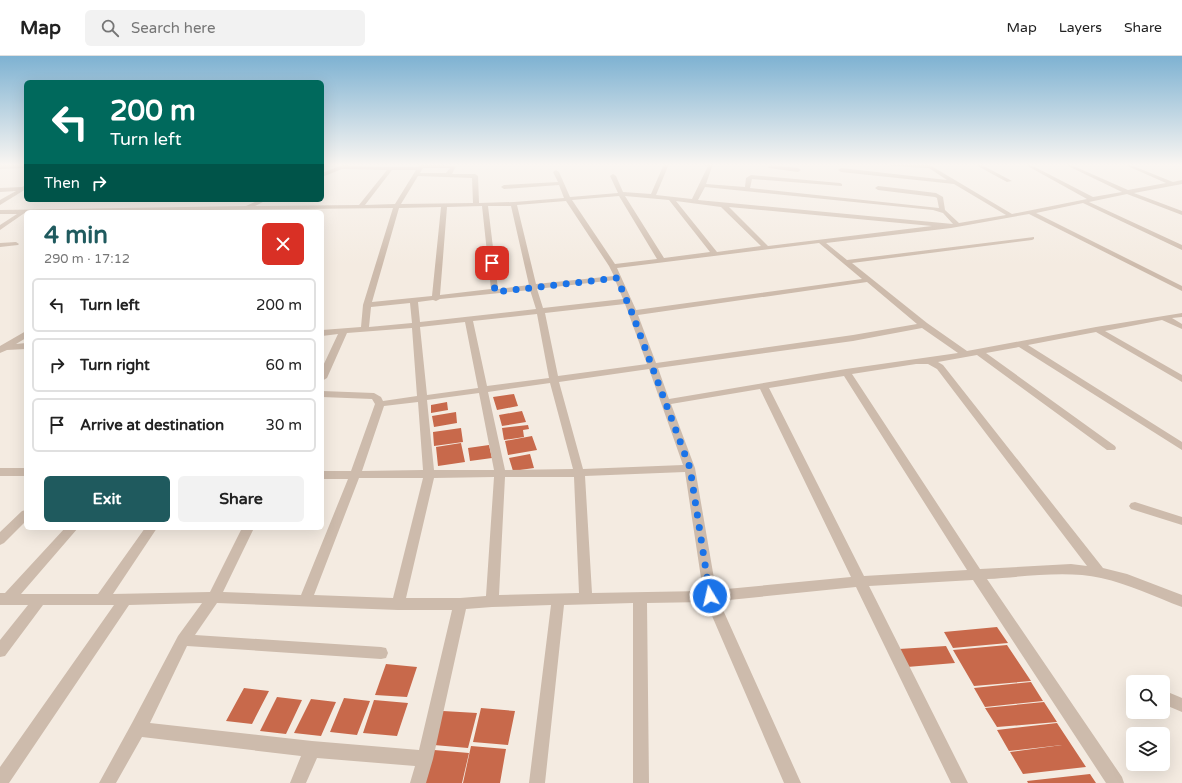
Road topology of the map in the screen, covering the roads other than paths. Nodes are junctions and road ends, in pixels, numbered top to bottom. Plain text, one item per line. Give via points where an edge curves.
1 (368, 198) edge
2 (401, 198) edge
3 (476, 198) edge
4 (579, 198) edge
5 (623, 198) edge
6 (671, 198) joint
7 (822, 198) edge
8 (880, 198) edge
9 (940, 198) edge
10 (982, 198) edge
11 (1090, 198) edge
12 (1103, 198) edge
13 (1143, 198) edge
14 (568, 199) junction
15 (695, 200) joint
16 (842, 200) joint
17 (1094, 200) junction
18 (259, 202) edge
19 (1085, 202) junction
20 (444, 204) junction
21 (476, 204) junction
22 (485, 204) junction
23 (514, 204) junction
24 (881, 204) junction
25 (397, 205) junction
26 (724, 205) junction
27 (362, 206) junction
28 (241, 210) edge
29 (942, 210) junction
30 (0, 212) edge
31 (23, 212) joint
32 (1030, 212) junction
33 (1182, 213) edge
34 (1012, 216) junction
35 (954, 225) junction
36 (0, 228) edge
37 (1032, 238) dead end
38 (820, 241) junction
39 (16, 244) dead end
40 (0, 245) edge
41 (767, 248) junction
42 (1182, 248) edge
43 (715, 254) junction
44 (662, 261) junction
45 (846, 262) junction
46 (613, 266) junction
47 (617, 278) junction
48 (868, 280) junction
49 (533, 287) junction
50 (1182, 289) edge
51 (495, 292) junction
52 (436, 298) junction
53 (414, 301) junction
54 (628, 301) junction
55 (367, 305) junction
56 (540, 310) junction
57 (632, 313) junction
58 (1182, 315) edge
59 (1162, 317) junction
60 (468, 319) junction
61 (924, 324) junction
62 (417, 325) junction
63 (1182, 327) edge
64 (365, 329) junction
65 (1096, 330) junction
66 (344, 331) junction
67 (324, 333) edge
68 (24, 335) edge
69 (1021, 344) junction
70 (24, 346) edge
71 (2, 348) edge
72 (979, 352) junction
73 (965, 354) junction
74 (930, 360) junction
75 (653, 367) junction
76 (846, 372) junction
77 (324, 374) edge
78 (1182, 379) edge
79 (554, 380) junction
80 (763, 386) junction
81 (484, 390) junction
82 (324, 394) edge
83 (423, 398) junction
84 (666, 402) junction
85 (380, 404) junction
86 (1182, 447) edge
87 (1111, 448) dead end
88 (690, 468) junction
89 (0, 472) edge
90 (24, 472) edge
91 (500, 473) junction
92 (579, 473) junction
93 (355, 474) junction
94 (429, 474) junction
95 (324, 475) edge
96 (1135, 506) dead end
97 (24, 516) edge
98 (1182, 521) edge
99 (70, 530) edge
100 (150, 530) edge
101 (247, 530) edge
102 (0, 540) edge
103 (1100, 572) junction
104 (977, 575) junction
105 (860, 581) junction
106 (710, 596) junction
107 (214, 597) junction
108 (640, 598) junction
109 (4, 599) edge
110 (40, 599) junction
111 (102, 599) junction
112 (586, 599) junction
113 (125, 600) junction
114 (558, 600) junction
115 (305, 601) junction
116 (492, 601) junction
117 (1182, 601) edge
118 (398, 604) junction
119 (460, 604) junction
120 (183, 640) junction
121 (0, 651) edge
122 (381, 653) dead end
123 (1170, 700) edge
124 (1182, 705) edge
125 (138, 729) junction
126 (312, 749) junction
127 (425, 759) junction
128 (0, 781) edge
129 (107, 783) edge
130 (298, 783) edge
131 (418, 783) edge
132 (537, 783) edge
133 (641, 783) edge
134 (793, 783) edge
135 (960, 783) edge
136 (1116, 783) edge

1 - 27 street
2 - 25 street
3 - 21 street
4 - 14 street
5 - 44 street
6 - 15 street
6 - 43 street
7 - 16 street
8 - 24 street
9 - 29 street
10 - 34 street
11 - 17 street
12 - 17 street
13 - 33 street
14 - 23 street
14 - 46 street
15 - 26 street
16 - 24 street
17 - 19 street
18 - 28 street
19 - 32 street
19 - 42 street
20 - 21 street
20 - 25 street
20 - 52 street
21 - 22 street
22 - 23 street
22 - 51 street
23 - 49 street
24 - 29 street
25 - 27 street
25 - 55 street
26 - 35 street
26 - 41 street
27 - 28 street
29 - 35 street
30 - 31 street
31 - 36 street
32 - 34 street
32 - 50 street
34 - 35 street
35 - 38 street
37 - 45 street
38 - 41 street
38 - 45 street
39 - 40 street
41 - 43 street
43 - 44 street
44 - 46 street
45 - 48 street
46 - 47 street
47 - 49 street
47 - 54 street
48 - 57 street
48 - 61 street
49 - 51 street
49 - 56 street
51 - 52 street
52 - 53 street
53 - 55 street
53 - 62 street
54 - 56 street
54 - 57 street
55 - 64 street
56 - 60 street
56 - 79 street
57 - 75 street
58 - 59 street
59 - 63 street
59 - 65 street
60 - 62 street
60 - 81 street
61 - 73 street
61 - 75 street via 853,338
62 - 64 street
62 - 83 street
64 - 66 street
65 - 69 street
65 - 78 street
66 - 67 street
66 - 77 street
68 - 71 street
69 - 72 street
69 - 86 street
70 - 71 street
72 - 73 street
72 - 87 street
73 - 74 street
74 - 76 street
74 - 103 street via 940,367
75 - 79 street
75 - 84 street
76 - 80 street
76 - 104 street
79 - 81 street
79 - 92 street
80 - 84 street
80 - 105 street
81 - 83 street
81 - 91 street
82 - 85 street via 374,396
83 - 85 street
83 - 94 street
84 - 88 street
85 - 93 street
88 - 92 street
88 - 106 street
89 - 90 street
91 - 92 street
91 - 94 street
91 - 116 street
92 - 112 street
93 - 94 street
93 - 95 street
93 - 115 street
94 - 118 street
96 - 98 street
97 - 102 street
99 - 109 street
100 - 111 street
101 - 107 street
103 - 104 street via 1071,569
103 - 117 street
104 - 105 street
104 - 136 street
105 - 106 street
105 - 135 street
106 - 108 street
106 - 134 street
107 - 113 street
107 - 115 street
107 - 120 street
108 - 112 street
108 - 133 street
109 - 110 street
110 - 111 street
110 - 121 street
111 - 113 street
112 - 114 street
113 - 128 street
114 - 116 street
114 - 132 street
115 - 118 street
116 - 119 street
118 - 119 street
119 - 127 street
120 - 122 street
120 - 125 street
123 - 124 street
125 - 126 street
125 - 129 street
126 - 127 street
126 - 130 street
127 - 131 street

